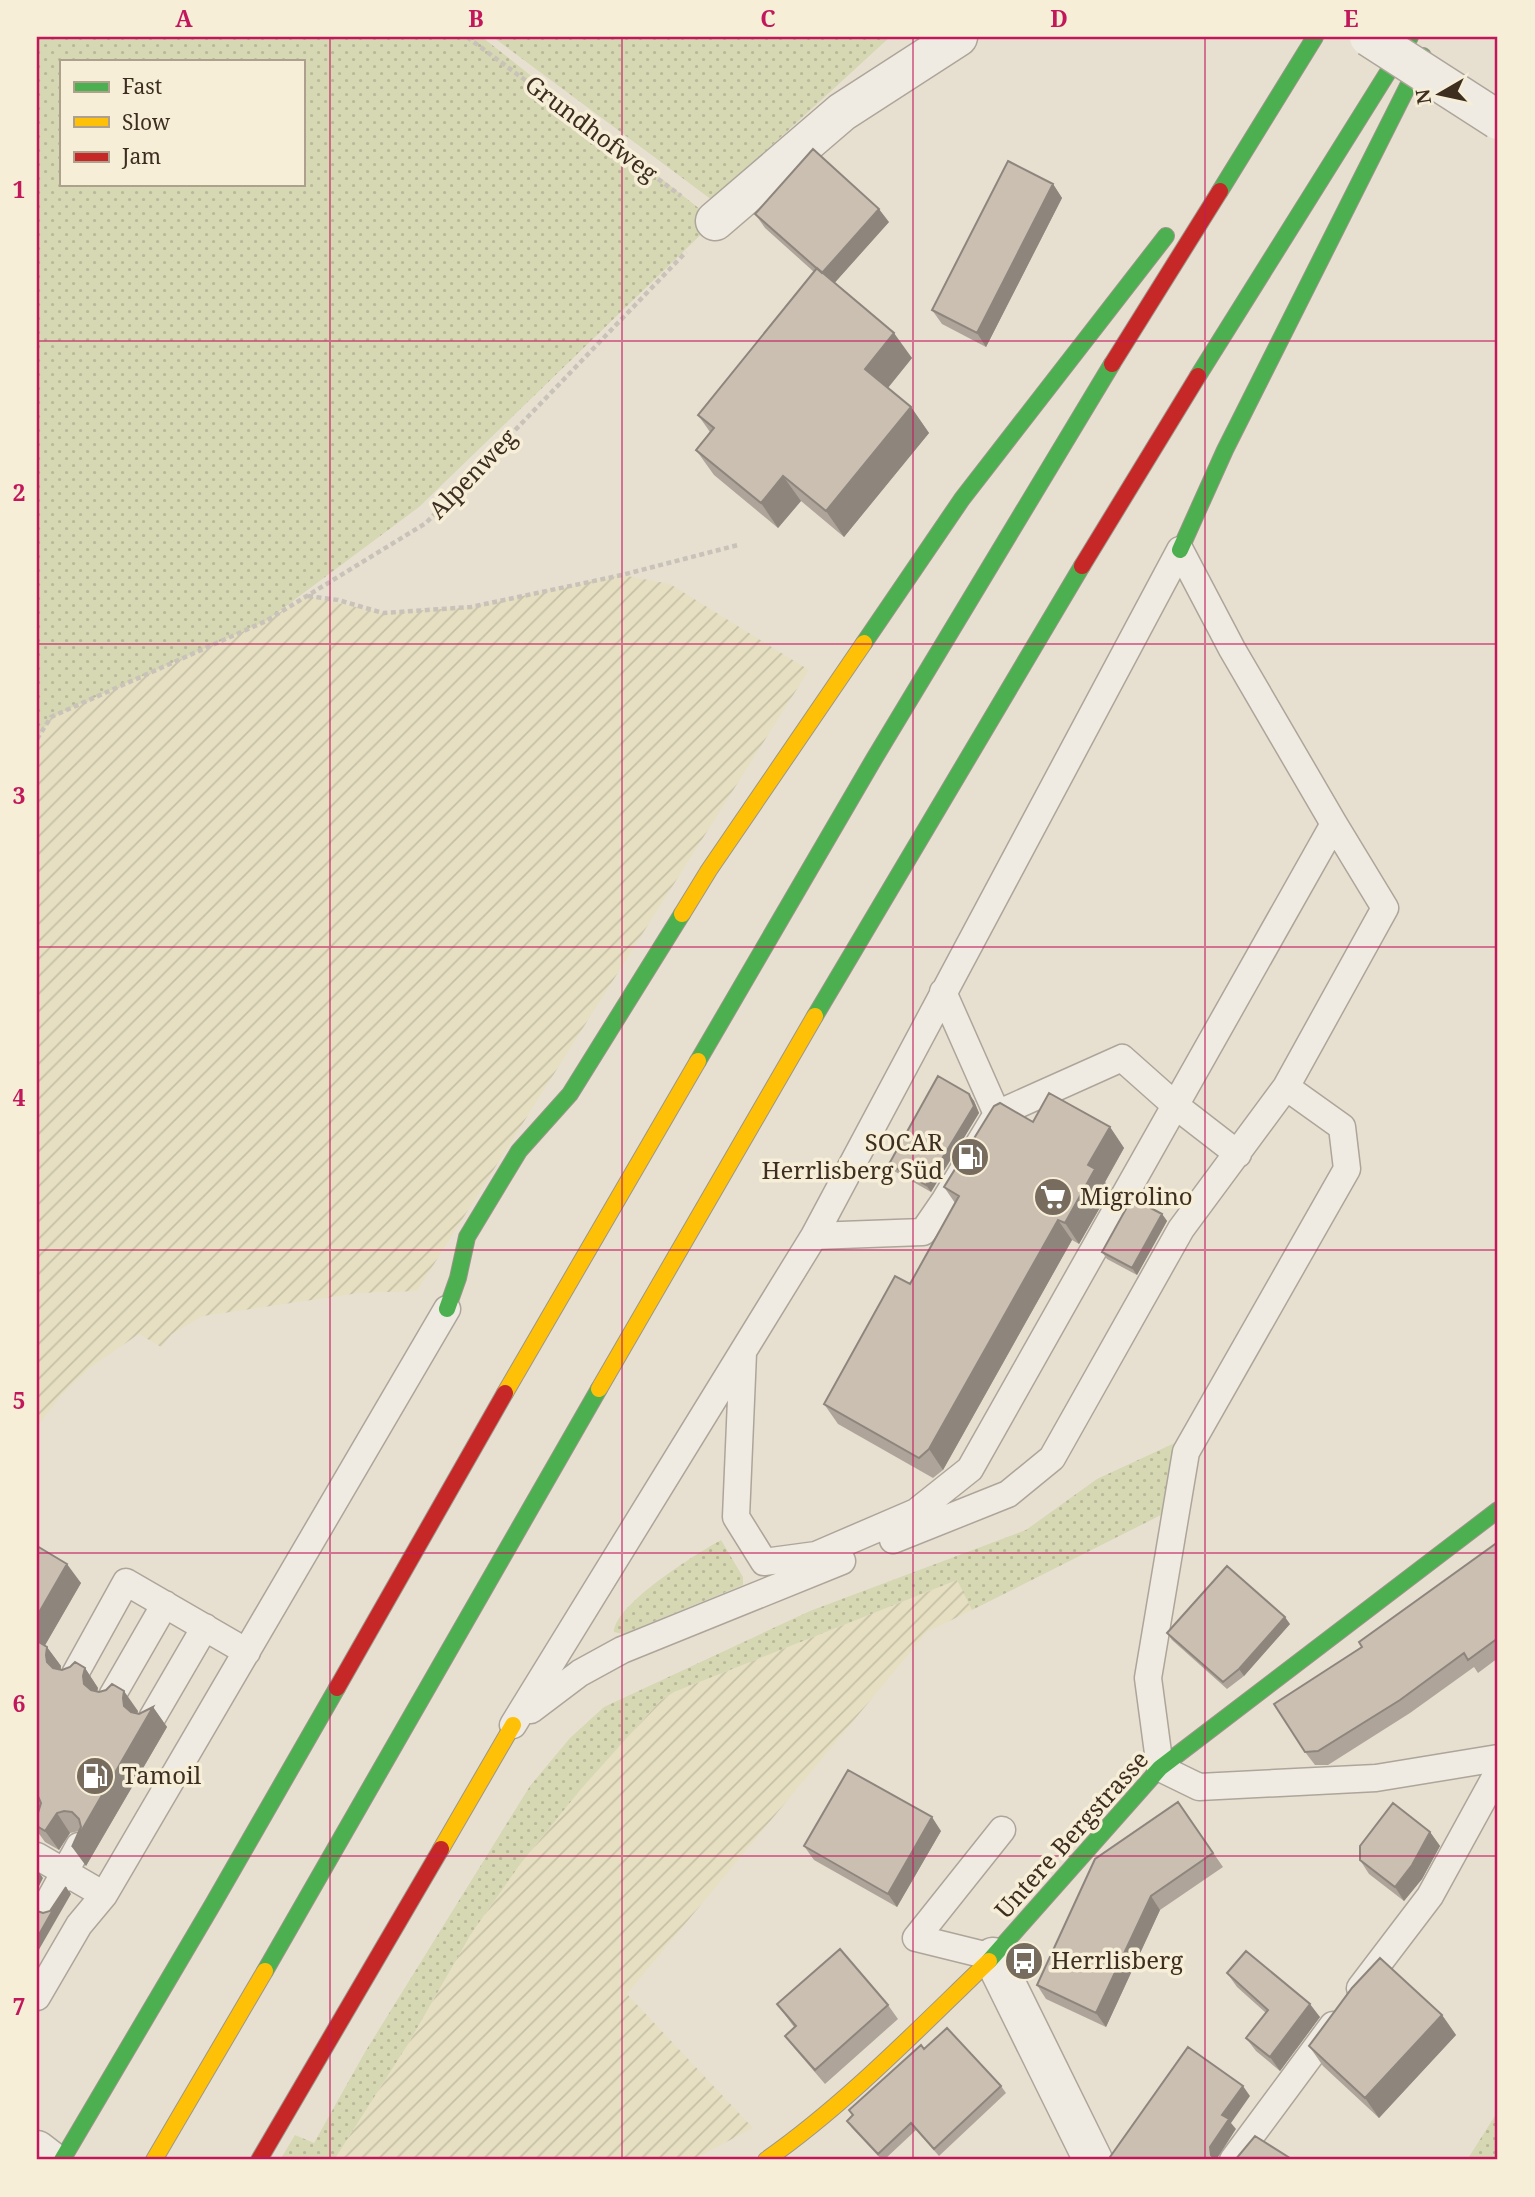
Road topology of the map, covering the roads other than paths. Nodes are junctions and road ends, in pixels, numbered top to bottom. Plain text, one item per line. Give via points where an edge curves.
1 (958, 37) edge
2 (1315, 37) edge
3 (1369, 37) edge
4 (1410, 37) edge
5 (1433, 37) edge
6 (1289, 76) junction
7 (1498, 120) edge
8 (1205, 185) dead end
9 (715, 222) road end
10 (1172, 228) dead end
11 (1180, 550) junction
12 (1335, 824) junction
13 (943, 992) junction
14 (1286, 1087) junction
15 (1176, 1106) junction
16 (997, 1114) junction
17 (1238, 1154) junction
18 (814, 1237) junction
19 (447, 1309) joint
20 (744, 1353) junction
21 (1498, 1510) edge
22 (165, 1604) junction
23 (205, 1627) junction
24 (247, 1652) junction
25 (75, 1674) edge
26 (112, 1696) edge
27 (152, 1718) dead end
28 (513, 1725) junction
29 (1498, 1758) edge
30 (1160, 1768) junction
31 (1498, 1772) edge
32 (1002, 1830) dead end
33 (79, 1846) edge
34 (37, 1856) edge
35 (64, 1871) junction
36 (104, 1895) junction
37 (47, 1903) dead end
38 (993, 1957) junction
39 (37, 1997) edge
40 (37, 2150) edge
41 (50, 2160) edge
42 (62, 2160) edge
43 (154, 2160) edge
44 (259, 2160) edge
45 (766, 2160) edge
46 (1093, 2160) edge
47 (1233, 2160) edge

1 - 9 street via 842,112
2 - 6 main road
3 - 7 street, bridge
4 - 43 main road via 956,776
5 - 11 main road via 1225,450
6 - 8 main road
6 - 42 main road via 860,783
10 - 19 main road via 962,499 709,870 570,1094 519,1151 467,1237
11 - 12 lane
11 - 13 lane
12 - 14 lane via 1385,908
12 - 15 lane
13 - 16 lane
13 - 18 lane
14 - 17 lane
14 - 30 lane via 1342,1127 1347,1169 1186,1452 1148,1678
15 - 16 lane via 1122,1058
15 - 17 lane
15 - 20 lane via 970,1469 916,1512 816,1555 764,1562 736,1517
16 - 18 lane via 923,1232
17 - 28 lane via 1181,1229 1052,1458 1008,1494 622,1650 550,1693
18 - 20 lane
19 - 24 lane
20 - 28 lane
21 - 30 main road, Untere Bergstrasse
22 - 23 lane
22 - 25 lane via 126,1582
22 - 26 lane
23 - 24 lane
23 - 27 lane
24 - 36 lane
28 - 44 main road
29 - 30 lane via 1376,1778 1199,1787
30 - 38 main road, Untere Bergstrasse
31 - 47 lane via 1430,1896
32 - 38 lane via 916,1938
33 - 35 lane
34 - 35 lane
35 - 36 lane
35 - 37 lane
36 - 39 lane via 79,1925
38 - 45 main road, Untere Bergstrasse via 884,2062
38 - 46 street
40 - 41 street

